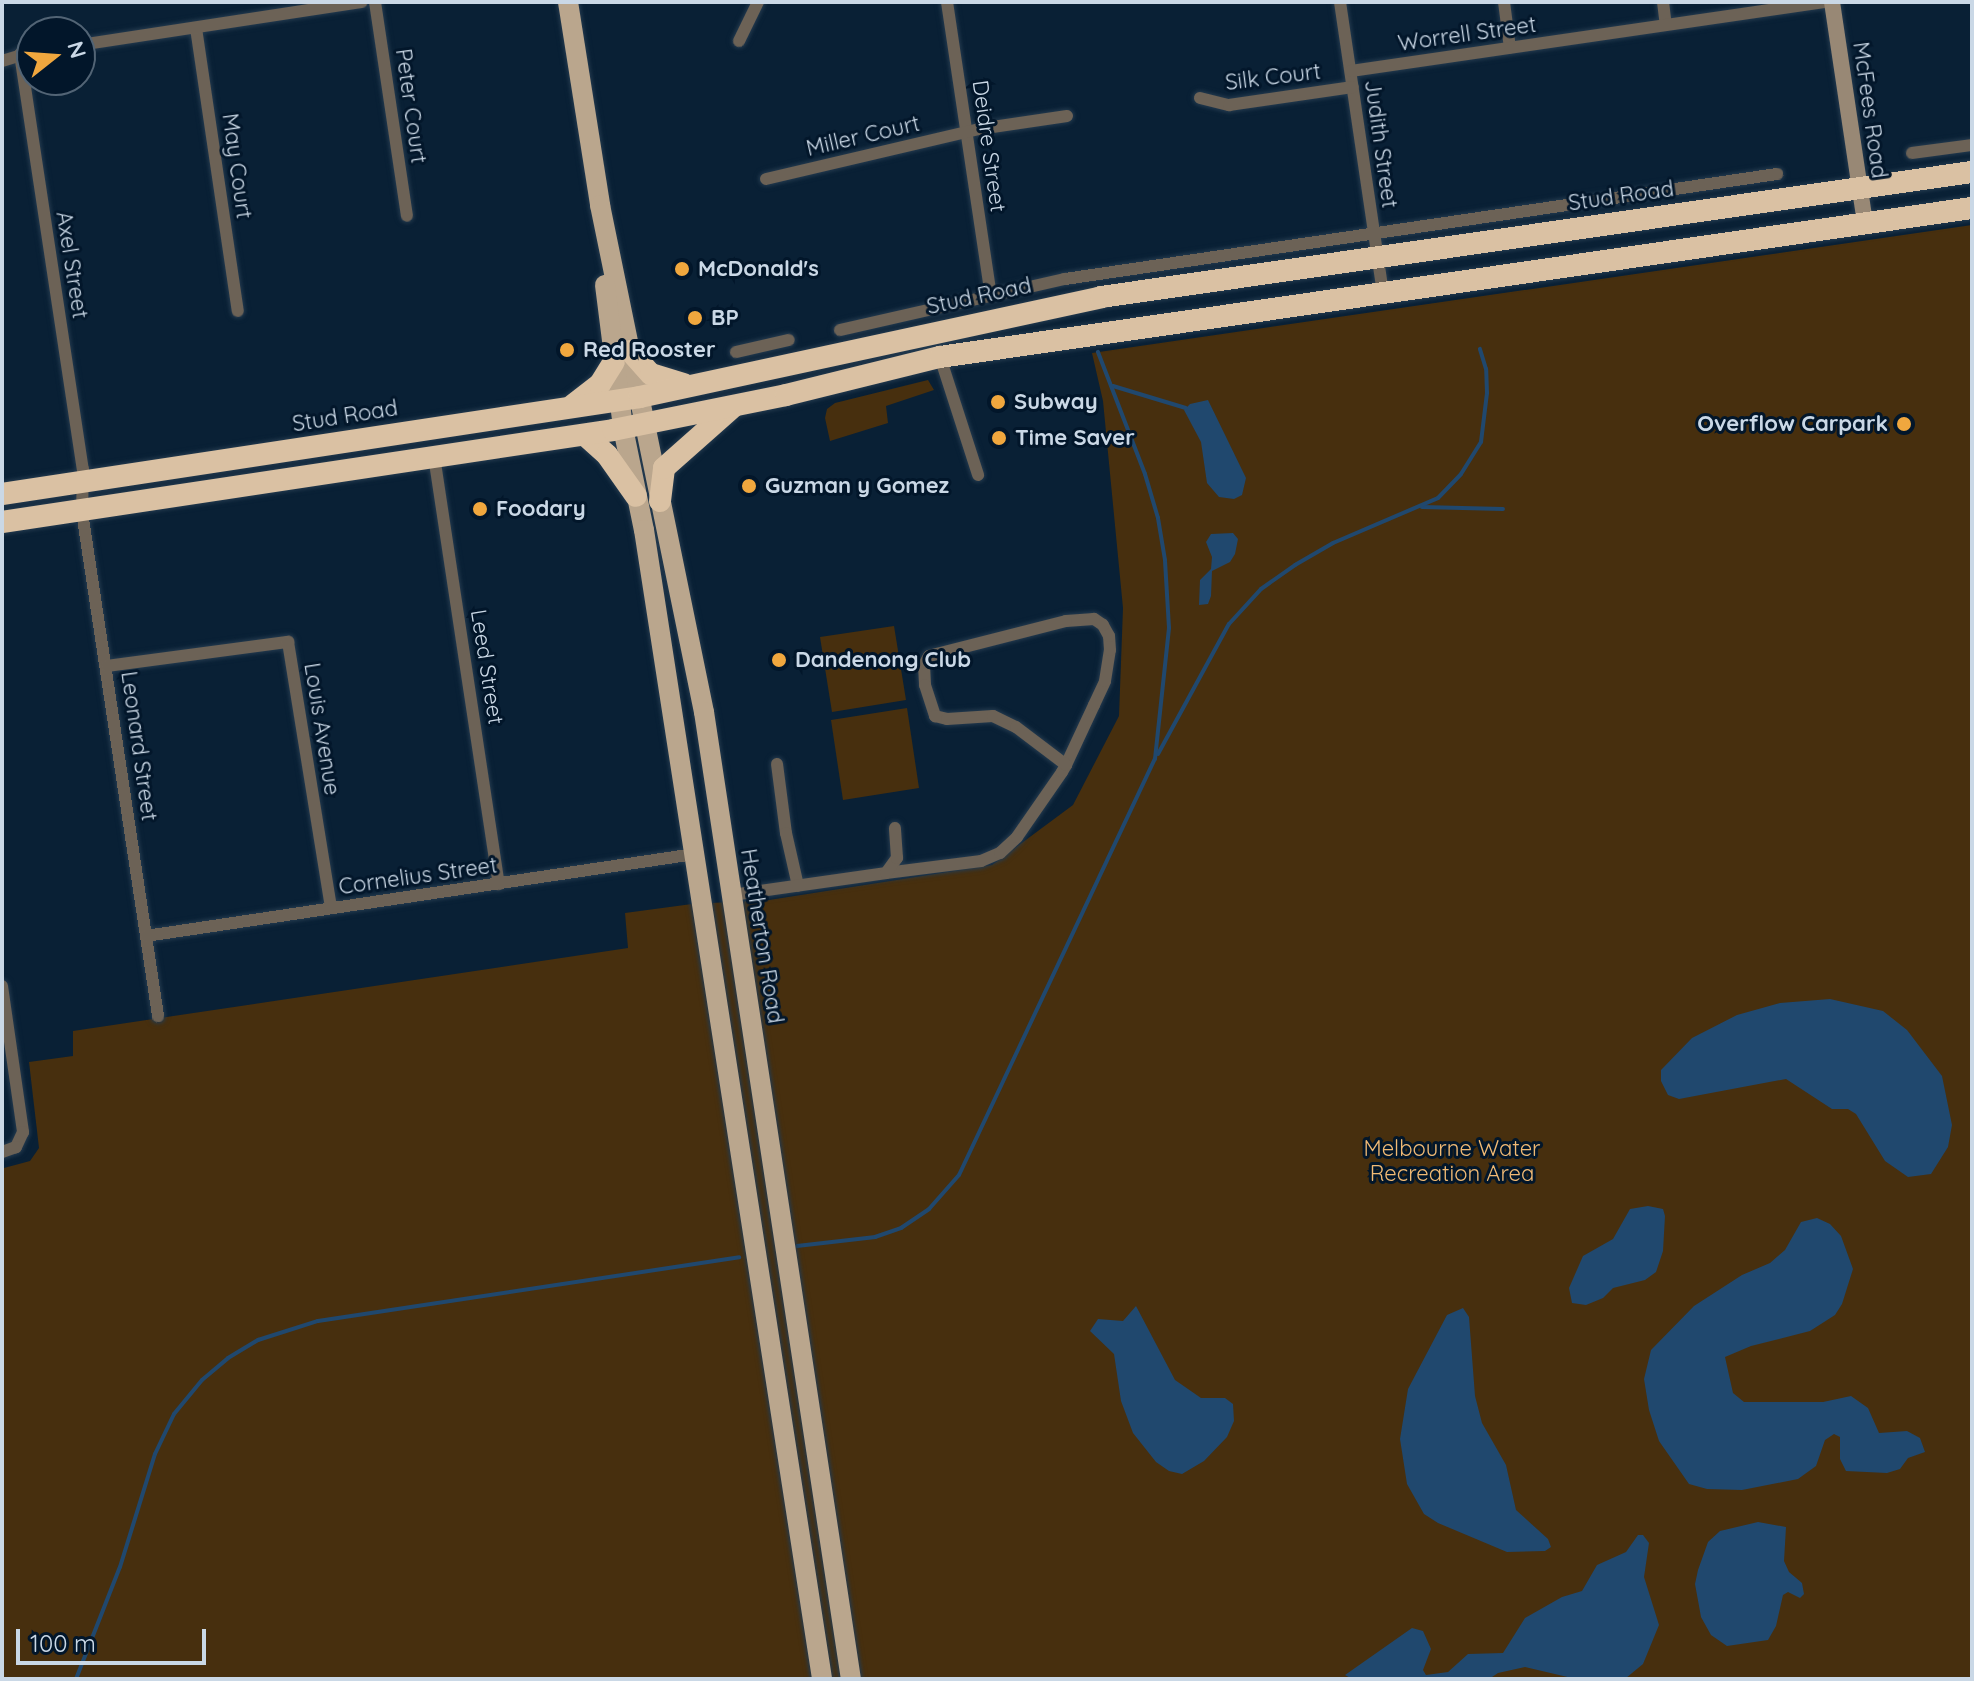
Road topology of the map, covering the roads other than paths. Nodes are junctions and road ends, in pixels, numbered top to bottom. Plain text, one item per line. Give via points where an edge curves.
1 (362, 2) edge
2 (375, 2) edge
3 (568, 2) edge
4 (758, 2) edge
5 (947, 2) edge
6 (1340, 2) edge
7 (1504, 2) edge
8 (1663, 2) edge
9 (1829, 2) edge
10 (1666, 25) junction
11 (196, 28) junction
12 (739, 41) dead end
13 (96, 43) edge
14 (1510, 48) junction
15 (1351, 71) junction
16 (1353, 87) junction
17 (32, 96) edge
18 (1200, 98) dead end
19 (1067, 116) dead end
20 (969, 132) junction
21 (1972, 145) edge
22 (1912, 153) dead end
23 (1972, 172) edge
24 (1777, 174) dead end
25 (766, 179) dead end
26 (1859, 188) junction
27 (1972, 208) edge
28 (407, 216) dead end
29 (1865, 224) junction
30 (1373, 233) junction
31 (1378, 259) junction
32 (1383, 292) junction
33 (991, 296) junction
34 (238, 311) dead end
35 (840, 330) dead end
36 (789, 340) dead end
37 (736, 352) dead end
38 (622, 356) junction
39 (765, 356) junction
40 (940, 357) junction
41 (689, 385) junction
42 (629, 398) junction
43 (733, 407) junction
44 (569, 408) junction
45 (634, 426) junction
46 (585, 435) junction
47 (434, 456) junction
48 (978, 475) dead end
49 (85, 482) junction
50 (2, 494) edge
51 (636, 496) junction
52 (660, 501) junction
53 (82, 512) junction
54 (2, 522) edge
55 (107, 666) junction
56 (777, 764) dead end
57 (1066, 765) junction
58 (895, 828) dead end
59 (725, 849) junction
60 (695, 854) junction
61 (886, 873) junction
62 (499, 884) junction
63 (798, 886) junction
64 (732, 895) junction
65 (702, 899) junction
66 (331, 908) junction
67 (146, 936) junction
68 (2, 986) edge
69 (158, 1016) dead end
70 (2, 1152) edge
71 (822, 1679) edge
72 (851, 1679) edge

1 - 11 street
2 - 28 street, Peter Court
3 - 38 main road, Heatherton Road via 600,205 602,265
4 - 12 street
5 - 20 street, Deidre Street
6 - 15 street, Judith Street
7 - 14 street
8 - 10 street
9 - 10 street, Worrell Street
9 - 26 street, McFees Road
10 - 14 street, Worrell Street
11 - 13 street
11 - 34 street, May Court
14 - 15 street, Worrell Street
15 - 16 street, Judith Street
16 - 18 street, Silk Court via 1229,105
16 - 30 street, Judith Street
17 - 49 street, Axel Street
19 - 20 street, Miller Court
20 - 25 street, Miller Court
20 - 33 street, Deidre Street
21 - 22 street
23 - 26 highway, Stud Road
24 - 30 street, Stud Road
26 - 29 street, McFees Road
26 - 31 highway, Stud Road
27 - 29 highway
29 - 32 highway
30 - 31 street, Judith Street
30 - 33 street, Stud Road via 1065,279
31 - 32 street, Judith Street
31 - 39 highway, Stud Road via 1101,297
32 - 40 highway
33 - 35 street, Stud Road
36 - 39 street
37 - 39 street
38 - 41 highway via 651,374
38 - 42 main road, Heatherton Road
38 - 44 highway via 600,384
39 - 41 highway, Stud Road
40 - 43 highway
40 - 48 street
41 - 42 highway, Stud Road
42 - 44 highway, Stud Road
42 - 45 main road, Heatherton Road
43 - 45 highway
43 - 52 highway via 664,468
44 - 49 highway, Stud Road
45 - 46 highway
45 - 51 main road, Heatherton Road
45 - 52 main road, Heatherton Road
46 - 47 highway
46 - 51 highway via 607,455
47 - 53 highway
47 - 62 street, Leed Street
49 - 50 highway, Stud Road
49 - 53 street, Leonard Street
51 - 60 main road, Heatherton Road
52 - 59 main road, Heatherton Road via 704,712
53 - 54 highway
53 - 55 street, Leonard Street
55 - 66 street, Louis Avenue via 288,642
55 - 67 street, Leonard Street
56 - 63 street
57 - 57 street via 1105,681 1110,650 1103,625 1094,619 1066,621 929,656 925,685 935,716 993,716
57 - 61 street via 1037,813 1000,853 981,861
58 - 61 street via 897,858
59 - 60 main road
59 - 64 main road, Heatherton Road
60 - 62 street, Cornelius Street
60 - 65 main road, Heatherton Road
61 - 63 street
62 - 66 street, Cornelius Street
63 - 64 street
64 - 65 main road
64 - 72 main road, Heatherton Road
65 - 71 main road, Heatherton Road
66 - 67 street, Cornelius Street
67 - 69 street, Leonard Street
68 - 70 street via 23,1132 16,1147

